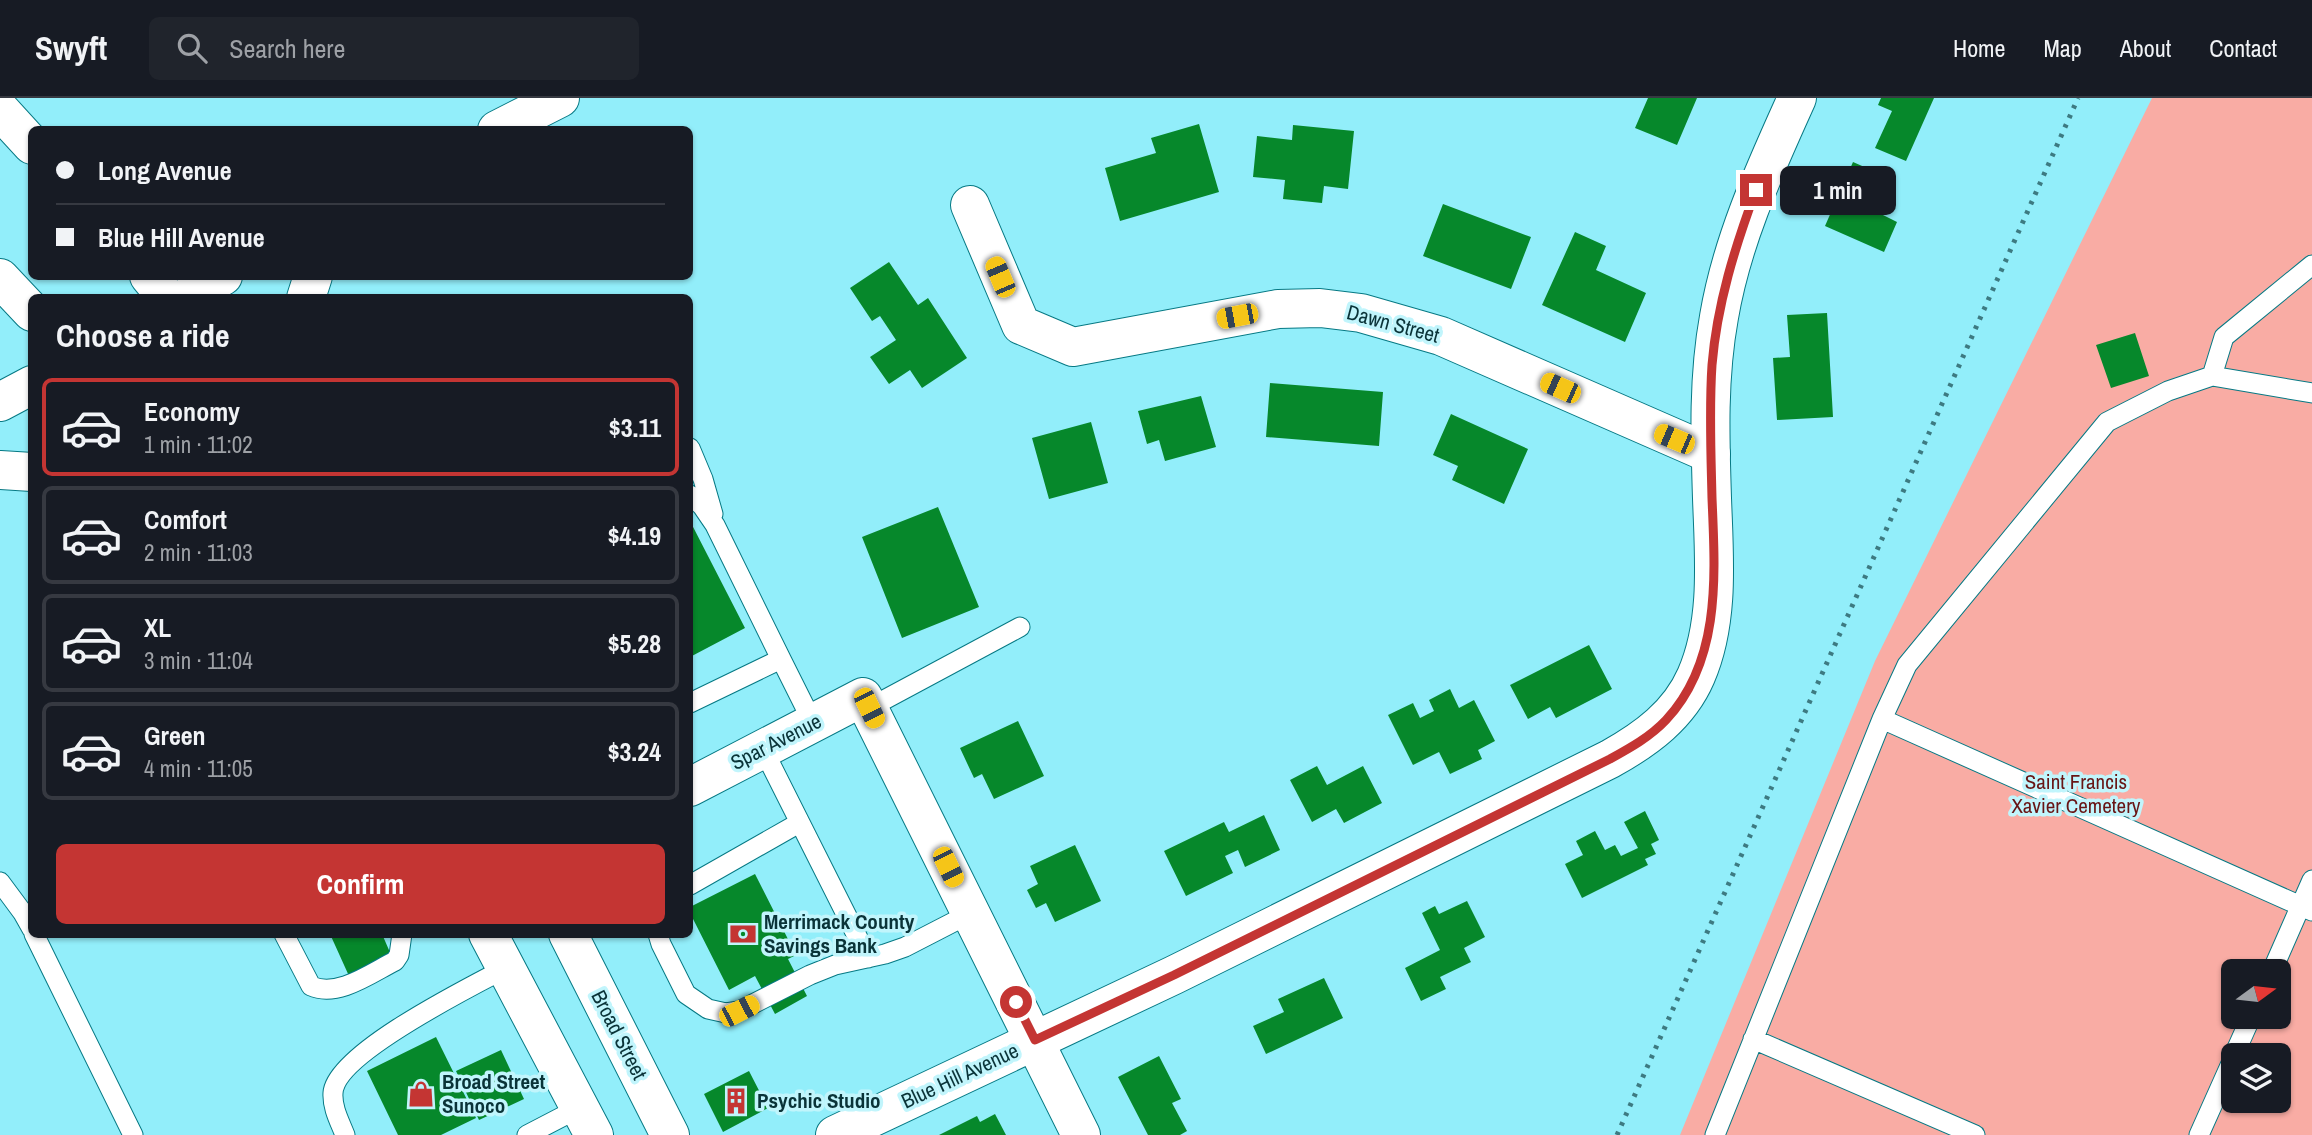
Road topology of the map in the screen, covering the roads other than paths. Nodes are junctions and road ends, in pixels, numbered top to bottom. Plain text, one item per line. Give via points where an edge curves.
1 (560, 98) edge
2 (1797, 98) edge
3 (0, 110) edge
4 (505, 126) edge
5 (28, 141) edge
6 (970, 205) dead end
7 (2312, 265) edge
8 (0, 278) edge
9 (152, 280) edge
10 (216, 280) edge
11 (164, 294) edge
12 (192, 294) edge
13 (28, 308) edge
14 (2212, 376) junction
15 (28, 386) edge
16 (2312, 393) edge
17 (0, 402) edge
18 (1711, 454) junction
19 (693, 455) edge
20 (0, 470) edge
21 (28, 472) edge
22 (693, 498) edge
23 (715, 526) junction
24 (1020, 627) dead end
25 (781, 659) junction
26 (693, 702) edge
27 (866, 702) junction
28 (1882, 719) junction
29 (813, 723) junction
30 (762, 749) junction
31 (693, 785) edge
32 (799, 823) junction
33 (2312, 880) edge
34 (0, 882) edge
35 (693, 882) edge
36 (2306, 908) edge
37 (971, 913) junction
38 (28, 922) edge
39 (36, 938) edge
40 (286, 938) edge
41 (402, 938) edge
42 (490, 938) edge
43 (570, 938) edge
44 (659, 938) edge
45 (868, 958) junction
46 (2278, 959) edge
47 (506, 968) junction
48 (1753, 1039) junction
49 (1035, 1040) junction
50 (2221, 1086) edge
51 (587, 1122) edge
52 (133, 1135) edge
53 (345, 1135) edge
54 (527, 1135) edge
55 (670, 1135) edge
56 (835, 1135) edge
57 (1081, 1135) edge
58 (1715, 1135) edge
59 (1975, 1135) edge
60 (2199, 1135) edge

1 - 4 main road
2 - 18 main road, Blue Hill Avenue via 1764,172 1728,273 1712,363
3 - 5 main road
6 - 18 main road, Dawn Street via 1021,325 1073,347 1278,309 1361,313 1441,336
7 - 14 lane via 2224,337
8 - 13 main road
9 - 11 main road
10 - 12 main road
14 - 16 lane
14 - 28 lane via 2168,391 2106,422 1907,665
15 - 17 main road
18 - 49 main road, Blue Hill Avenue via 1713,603 1696,677 1666,721 1610,759
19 - 23 lane
20 - 21 main road
22 - 23 lane
23 - 25 lane
24 - 27 lane
25 - 26 lane
25 - 29 lane
27 - 29 main road, Spar Avenue
27 - 37 main road
28 - 36 lane
28 - 48 lane
29 - 30 main road, Spar Avenue
30 - 31 main road, Spar Avenue
30 - 32 lane
32 - 35 lane
32 - 45 lane
33 - 36 lane
34 - 38 lane
36 - 46 lane
37 - 45 lane via 905,947
37 - 49 main road
39 - 52 lane
40 - 41 lane via 311,986 326,990 340,988 395,961
42 - 47 main road
43 - 55 main road, Broad Street
44 - 45 lane via 687,994 708,1009 726,1013 835,965
47 - 51 main road
47 - 53 lane via 373,1044 342,1071 332,1092
48 - 58 lane
48 - 59 lane
49 - 56 main road, Blue Hill Avenue
49 - 57 main road
50 - 60 lane
51 - 54 lane

